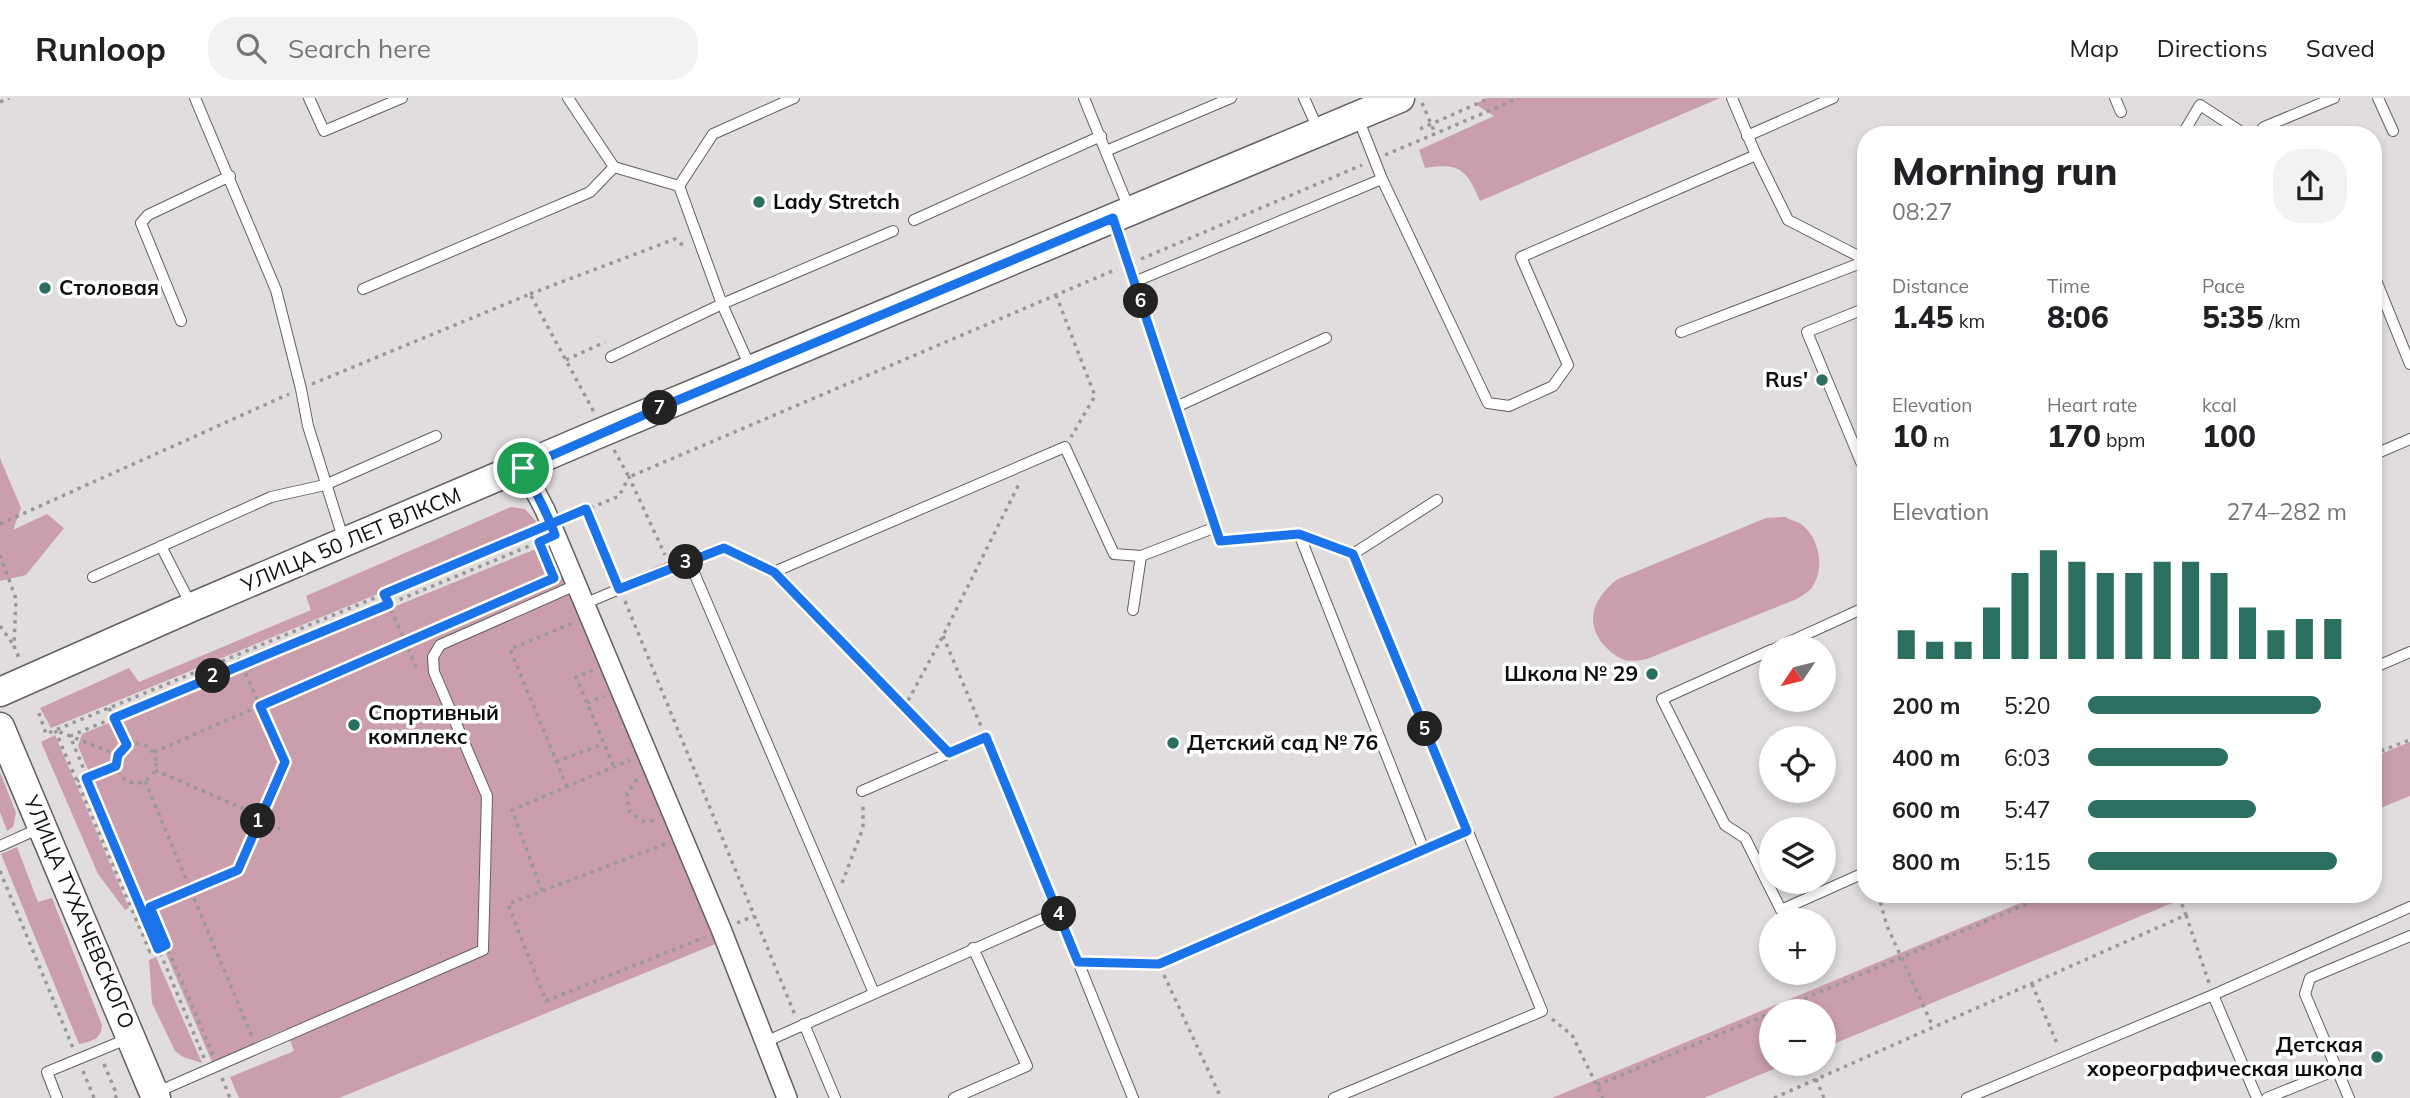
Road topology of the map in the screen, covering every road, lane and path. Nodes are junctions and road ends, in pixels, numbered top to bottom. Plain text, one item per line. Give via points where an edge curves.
1 (9, 98) edge
2 (195, 98) edge
3 (309, 98) edge
4 (402, 98) edge
5 (568, 98) edge
6 (794, 98) edge
7 (1084, 98) edge
8 (1231, 98) edge
9 (1304, 98) edge
10 (1400, 98) edge
11 (1420, 98) edge
12 (1490, 98) edge
13 (1732, 98) edge
14 (1833, 98) edge
15 (2115, 98) edge
16 (2334, 98) edge
17 (2378, 98) edge
18 (2201, 101) edge
19 (0, 102) edge
20 (2121, 112) dead end
21 (1357, 116) junction
22 (1431, 124) junction
23 (2187, 126) edge
24 (2234, 126) edge
25 (2266, 126) edge
26 (1420, 128) dead end
27 (2393, 131) dead end
28 (1320, 133) junction
29 (1435, 134) dead end
30 (1101, 136) junction
31 (1747, 136) junction
32 (1106, 151) junction
33 (1756, 155) junction
34 (614, 167) junction
35 (230, 176) junction
36 (1382, 178) junction
37 (679, 186) junction
38 (1121, 215) junction
39 (914, 220) dead end
40 (893, 231) dead end
41 (1857, 256) edge
42 (706, 259) junction
43 (1857, 264) edge
44 (1134, 282) junction
45 (363, 289) dead end
46 (530, 294) dead end
47 (1056, 295) dead end
48 (2382, 296) edge
49 (722, 304) junction
50 (1857, 312) edge
51 (181, 321) dead end
52 (1681, 332) dead end
53 (1326, 338) dead end
54 (611, 357) dead end
55 (2410, 364) edge
56 (751, 369) junction
57 (1176, 407) junction
58 (436, 436) dead end
59 (2410, 439) edge
60 (1065, 447) junction
61 (2382, 451) edge
62 (1857, 452) edge
63 (1030, 463) junction
64 (523, 468) junction
65 (325, 485) junction
66 (1437, 500) dead end
67 (586, 509) junction
68 (1216, 527) junction
69 (545, 533) junction
70 (1299, 534) junction
71 (345, 542) junction
72 (161, 546) junction
73 (544, 554) dead end
74 (1353, 554) junction
75 (0, 555) edge
76 (1141, 556) junction
77 (689, 561) junction
78 (671, 567) junction
79 (774, 572) junction
80 (93, 577) dead end
81 (576, 585) junction
82 (619, 589) junction
83 (384, 594) junction
84 (389, 604) junction
85 (584, 604) junction
86 (192, 607) junction
87 (1133, 610) dead end
88 (1857, 611) edge
89 (573, 623) dead end
90 (0, 625) edge
91 (443, 626) dead end
92 (1805, 635) edge
93 (943, 636) junction
94 (406, 643) junction
95 (14, 646) junction
96 (2410, 652) edge
97 (237, 654) junction
98 (1759, 655) edge
99 (20, 660) dead end
100 (2382, 664) edge
101 (241, 665) junction
102 (593, 670) dead end
103 (421, 678) dead end
104 (0, 692) edge
105 (604, 695) dead end
106 (587, 703) junction
107 (260, 706) junction
108 (109, 708) junction
109 (905, 708) junction
110 (39, 713) dead end
111 (114, 718) junction
112 (0, 727) edge
113 (55, 730) junction
114 (70, 736) junction
115 (986, 737) junction
116 (2410, 740) edge
117 (604, 744) junction
118 (127, 745) junction
119 (2382, 751) edge
120 (154, 752) junction
121 (949, 753) junction
122 (118, 755) junction
123 (631, 759) dead end
124 (556, 762) junction
125 (116, 766) junction
126 (614, 767) junction
127 (155, 770) junction
128 (86, 778) junction
129 (639, 778) dead end
130 (77, 781) junction
131 (145, 781) junction
132 (567, 787) junction
133 (862, 791) joint
134 (260, 816) junction
135 (657, 821) dead end
136 (43, 826) junction
137 (280, 829) dead end
138 (1467, 831) junction
139 (667, 843) dead end
140 (0, 846) edge
141 (1424, 850) junction
142 (0, 871) edge
143 (1857, 876) edge
144 (191, 890) junction
145 (542, 891) junction
146 (834, 901) junction
147 (1881, 903) edge
148 (2029, 903) edge
149 (2181, 903) edge
150 (2410, 907) edge
151 (1058, 912) junction
152 (2186, 915) junction
153 (706, 936) dead end
154 (2410, 936) edge
155 (166, 945) junction
156 (973, 948) junction
157 (158, 949) junction
158 (1902, 958) junction
159 (1078, 962) junction
160 (1159, 964) junction
161 (2032, 984) junction
162 (874, 993) junction
163 (2214, 995) junction
164 (1803, 999) edge
165 (1542, 1011) junction
166 (1759, 1017) edge
167 (802, 1025) junction
168 (1933, 1027) junction
169 (262, 1030) dead end
170 (132, 1038) junction
171 (765, 1042) junction
172 (99, 1051) junction
173 (2063, 1058) junction
174 (78, 1060) junction
175 (213, 1068) junction
176 (2336, 1070) junction
177 (1816, 1079) junction
178 (1597, 1085) junction
179 (155, 1096) edge
180 (57, 1098) edge
181 (94, 1098) edge
182 (115, 1098) edge
183 (230, 1098) edge
184 (787, 1098) edge
185 (835, 1098) edge
186 (954, 1098) edge
187 (1133, 1098) edge
188 (1221, 1098) edge
189 (1334, 1098) edge
190 (1603, 1098) edge
191 (1774, 1098) edge
192 (1824, 1098) edge
193 (1967, 1098) edge
194 (2258, 1098) edge
195 (2267, 1098) edge
196 (2349, 1098) edge

1 - 19 path
2 - 35 lane
3 - 4 lane via 324,131
5 - 34 lane
6 - 37 lane via 713,134
7 - 30 lane
8 - 32 lane
9 - 28 lane
10 - 21 street, УЛИЦА 50 ЛЕТ ВЛКСМ
11 - 22 path
12 - 22 path
13 - 31 lane
14 - 31 lane
15 - 20 lane
16 - 25 lane
17 - 27 lane
18 - 23 lane
18 - 24 lane
21 - 28 street, УЛИЦА 50 ЛЕТ ВЛКСМ
21 - 36 lane
22 - 26 path
22 - 29 path
28 - 38 street, УЛИЦА 50 ЛЕТ ВЛКСМ
30 - 32 lane
30 - 39 lane
31 - 33 lane
32 - 38 lane
33 - 36 lane via 1521,257 1568,365 1553,386 1509,406 1488,403
33 - 41 lane via 1788,220
34 - 37 lane
34 - 45 lane via 590,191
35 - 51 lane via 148,215 141,223
35 - 65 lane via 276,290
36 - 44 lane
37 - 42 lane
38 - 44 lane
38 - 56 street, УЛИЦА 50 ЛЕТ ВЛКСМ
40 - 49 lane
42 - 46 path via 675,239
42 - 49 lane
43 - 52 lane
44 - 57 lane
47 - 60 path via 1095,396
48 - 55 lane
49 - 54 lane
49 - 56 lane
50 - 62 lane via 1807,332
53 - 57 lane
56 - 64 street, УЛИЦА 50 ЛЕТ ВЛКСМ
57 - 68 lane
58 - 65 lane
59 - 61 lane
60 - 63 lane
60 - 76 lane via 1114,554
63 - 79 lane
63 - 93 path
64 - 69 street
64 - 71 street, УЛИЦА 50 ЛЕТ ВЛКСМ
65 - 71 lane
65 - 72 lane via 271,497
66 - 74 lane
67 - 69 path
67 - 78 path via 619,496 629,477
67 - 82 path
68 - 70 lane via 1220,541
68 - 76 lane
69 - 73 path
69 - 81 street
69 - 83 path
69 - 84 path
70 - 74 lane
70 - 141 lane
71 - 86 street, УЛИЦА 50 ЛЕТ ВЛКСМ
72 - 80 lane
72 - 86 lane
74 - 138 lane
75 - 95 path via 16,598
76 - 87 lane
77 - 78 lane
77 - 79 lane via 724,548
77 - 146 lane
78 - 82 lane
79 - 109 path
81 - 85 street
81 - 175 lane via 440,645 433,657 434,672 487,796 483,950
82 - 85 lane
82 - 167 path
83 - 84 path
83 - 97 path
84 - 94 path
84 - 101 path
85 - 171 street
86 - 104 street, УЛИЦА 50 ЛЕТ ВЛКСМ
88 - 92 lane
89 - 124 path via 510,649
90 - 95 path
91 - 94 path
93 - 109 path
93 - 115 path
94 - 103 path
94 - 107 path
95 - 99 path
96 - 100 lane
97 - 101 path
97 - 108 path
98 - 143 lane via 1662,699 1725,825 1745,838 1781,909
101 - 107 path
101 - 111 path
102 - 106 path via 576,677
105 - 106 path
106 - 117 path
107 - 120 path
107 - 134 path via 285,762
108 - 111 path
108 - 113 path
109 - 121 path
110 - 113 path via 46,734
111 - 114 path
111 - 118 path
112 - 136 street, УЛИЦА ТУХАЧЕВСКОГО
113 - 114 path
113 - 130 path
114 - 122 path
114 - 128 path
115 - 121 lane
115 - 151 lane
116 - 119 path
117 - 124 path
117 - 126 path
118 - 120 path via 147,745
118 - 122 path
120 - 127 path
121 - 133 lane
122 - 125 path
123 - 126 path
124 - 132 path
125 - 128 path
125 - 131 path via 127,780
126 - 132 path
127 - 131 path
127 - 134 path
128 - 130 path
128 - 157 path
129 - 135 path via 627,794 629,811 643,821
130 - 157 path via 150,952
131 - 144 path
132 - 145 path via 512,810
133 - 146 path via 863,828
134 - 137 path
134 - 144 path via 238,870
136 - 140 lane
136 - 170 street, УЛИЦА ТУХАЧЕВСКОГО
138 - 141 lane
138 - 165 lane
139 - 145 path
141 - 160 lane
142 - 174 path
144 - 155 path via 150,907
144 - 169 path via 251,1034
145 - 153 path via 508,904 546,1001
146 - 162 lane
147 - 158 path
148 - 158 path
149 - 152 path
150 - 163 lane
151 - 156 lane
151 - 159 lane
152 - 161 path
152 - 163 path
154 - 176 lane via 2310,978 2305,994
155 - 157 path
155 - 175 path
156 - 162 lane
156 - 186 lane via 1027,1066
157 - 175 path
158 - 164 path
158 - 168 path
159 - 160 path
159 - 187 lane
160 - 188 path
161 - 168 path
161 - 173 path
162 - 167 lane
163 - 173 lane
163 - 194 lane
165 - 178 path via 1572,1035
165 - 189 lane
166 - 178 path
167 - 171 lane
167 - 185 lane
168 - 177 path
170 - 172 lane
170 - 179 street, УЛИЦА ТУХАЧЕВСКОГО
171 - 184 street
172 - 174 lane
172 - 182 path
173 - 193 lane
174 - 180 lane via 47,1072
174 - 181 path
175 - 179 lane
175 - 183 path
176 - 195 lane
176 - 196 lane
177 - 191 path
177 - 192 path
178 - 190 path

